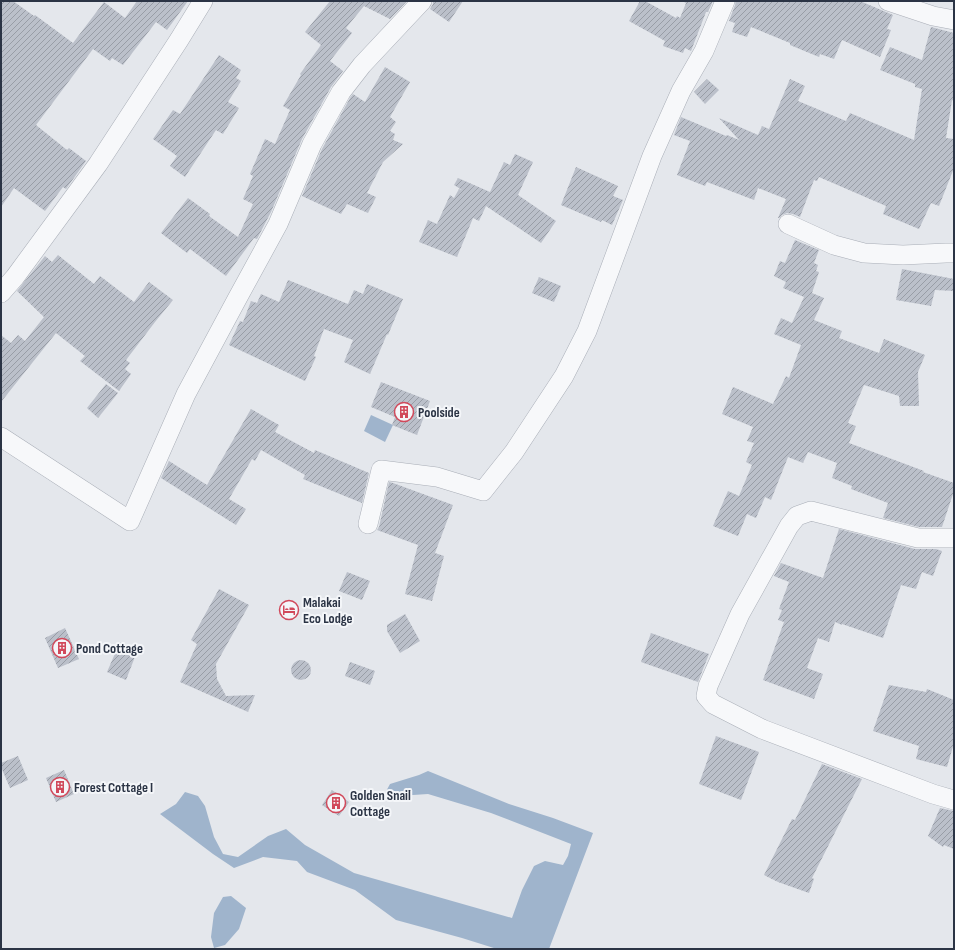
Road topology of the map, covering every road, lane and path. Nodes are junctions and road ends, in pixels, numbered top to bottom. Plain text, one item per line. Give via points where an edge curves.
1 (203, 1) edge
2 (422, 1) edge
3 (725, 1) edge
4 (888, 1) edge
5 (954, 20) edge
6 (788, 224) dead end
7 (954, 253) edge
8 (1, 293) edge
9 (1, 437) edge
10 (368, 524) dead end
11 (954, 538) edge
12 (954, 800) edge

1 - 8 street via 98,164
2 - 9 street via 362,65 341,92 312,144 278,224 186,394 130,521
3 - 10 street via 704,51 681,91 652,156 587,331 564,376 514,452 483,491 437,477 382,470
4 - 5 street
6 - 7 street via 834,244 864,253
11 - 12 street via 918,538 811,511 798,516 789,526 740,614 706,696 713,704 762,729

